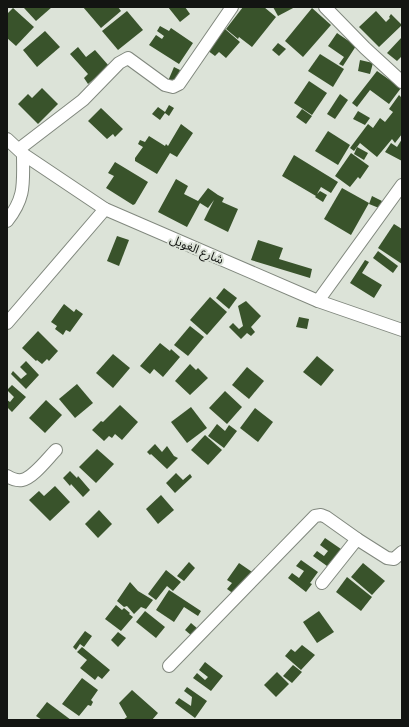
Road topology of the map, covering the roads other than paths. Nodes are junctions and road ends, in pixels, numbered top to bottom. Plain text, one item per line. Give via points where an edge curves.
1 (232, 7) edge
2 (325, 7) edge
3 (402, 82) edge
4 (7, 139) edge
5 (21, 152) junction
6 (402, 185) edge
7 (105, 209) junction
8 (7, 221) edge
9 (318, 301) junction
10 (7, 323) edge
11 (402, 330) edge
12 (56, 450) dead end
13 (7, 476) edge
14 (357, 538) junction
15 (401, 556) edge
16 (322, 583) dead end
17 (169, 666) dead end

1 - 5 street via 179,84 173,87 165,85 128,58 119,63 83,100 36,135
2 - 3 street
4 - 5 street, شارع الغويل
5 - 7 street, شارع الغويل
5 - 8 street via 22,196 16,210
6 - 9 street
7 - 9 street, شارع الغويل
7 - 10 street
9 - 11 street, شارع الغويل
12 - 13 street via 29,478 21,481
14 - 15 street via 387,558
14 - 16 street
14 - 17 street via 326,517 315,516

